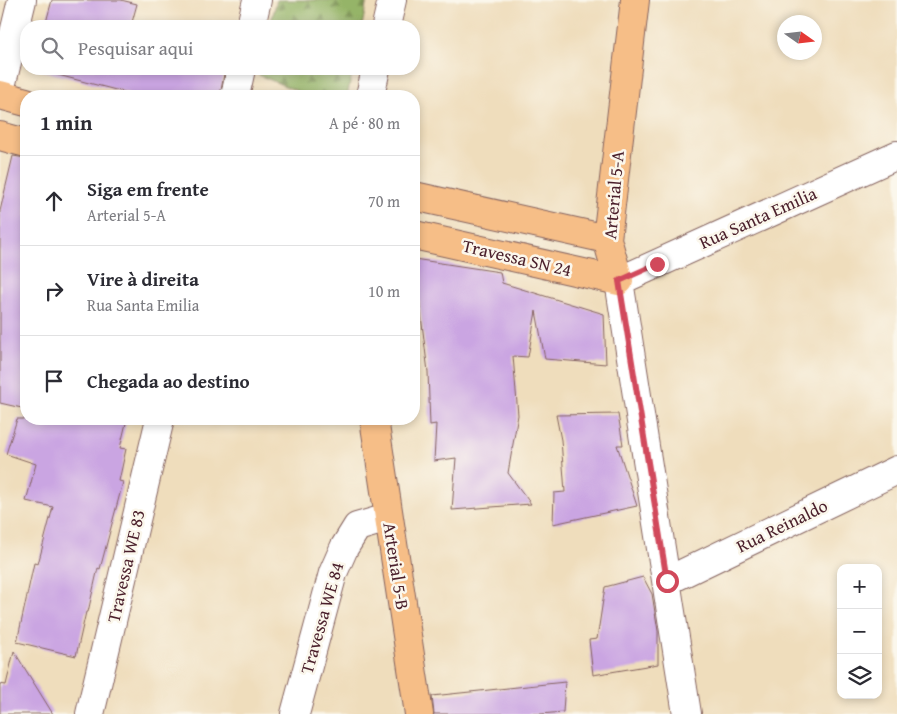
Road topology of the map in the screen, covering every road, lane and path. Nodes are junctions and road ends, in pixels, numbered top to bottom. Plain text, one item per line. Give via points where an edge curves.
1 (22, 0) edge
2 (257, 0) edge
3 (392, 0) edge
4 (635, 0) edge
5 (252, 20) edge
6 (387, 20) edge
7 (240, 75) edge
8 (375, 75) edge
9 (236, 90) edge
10 (371, 90) edge
11 (0, 91) edge
12 (0, 95) edge
13 (20, 100) edge
14 (0, 136) edge
15 (20, 141) edge
16 (897, 155) edge
17 (420, 197) edge
18 (420, 236) edge
19 (607, 239) junction
20 (619, 281) junction
21 (159, 425) edge
22 (375, 425) edge
23 (897, 470) edge
24 (388, 518) junction
25 (667, 581) junction
26 (90, 714) edge
27 (295, 714) edge
28 (419, 714) edge
29 (687, 714) edge

1 - 11 street
2 - 5 street
3 - 6 street
4 - 19 main road, Arterial 5-A
7 - 9 street
8 - 10 street
12 - 13 main road
14 - 15 main road
16 - 20 street, Rua Santa Emilia
17 - 19 main road
18 - 20 main road, Travessa SN 24
19 - 20 main road, Arterial 5-A
20 - 25 street, Arterial 5-A
21 - 26 street, Travessa WE 83
22 - 24 main road, Arterial 5-B
23 - 25 street, Rua Reinaldo
24 - 27 street, Travessa WE 84 via 357,527 344,548 333,573
24 - 28 main road, Arterial 5-B
25 - 29 street, Arterial 5-A

